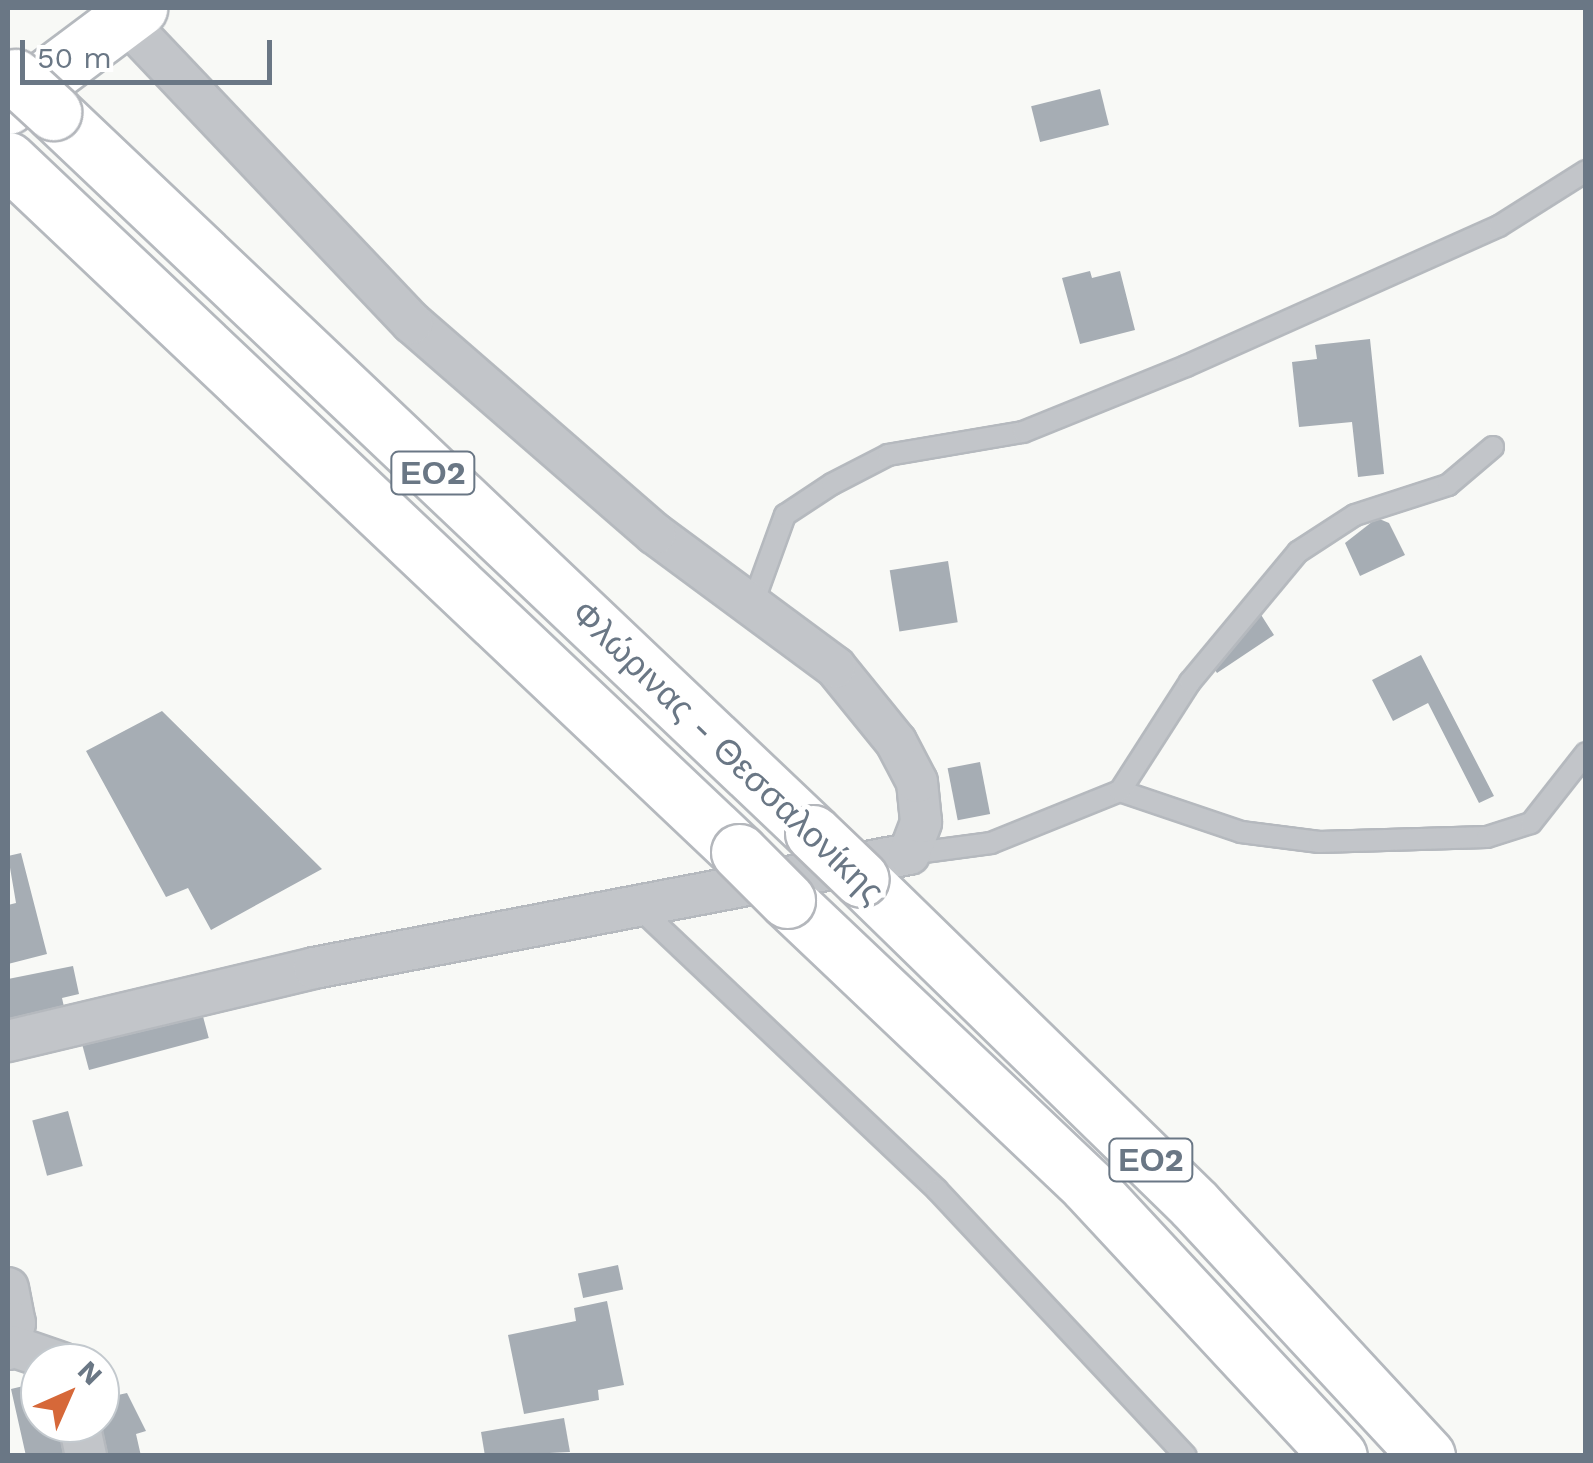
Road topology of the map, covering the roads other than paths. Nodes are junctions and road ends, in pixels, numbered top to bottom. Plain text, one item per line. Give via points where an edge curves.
1 (131, 13) edge
2 (21, 91) edge
3 (8, 160) edge
4 (1586, 171) edge
5 (1492, 447) dead end
6 (752, 606) junction
7 (1586, 754) edge
8 (1120, 792) junction
9 (909, 854) junction
10 (636, 905) junction
11 (8, 1041) edge
12 (8, 1288) edge
13 (10, 1347) edge
14 (1186, 1456) edge
15 (1339, 1456) edge
16 (1427, 1456) edge

1 - 2 main road
1 - 6 street via 412,323
2 - 16 main road, Φλώρινας - Θεσσαλονίκης / ΕΟ2, bridge via 861,878 1194,1204
3 - 15 main road, Φλώρινας - Θεσσαλονίκης / ΕΟ2, bridge via 1087,1185
4 - 6 lane via 1499,226 1186,366 1023,432 888,455 832,484 785,515
5 - 8 lane via 1448,485 1355,515 1298,552 1190,682
6 - 9 street via 835,667 896,742 918,782 920,822
7 - 8 lane via 1531,823 1486,837 1319,842 1240,832
8 - 9 lane via 991,843
9 - 10 street
10 - 11 street
10 - 14 lane via 937,1190
12 - 13 street

